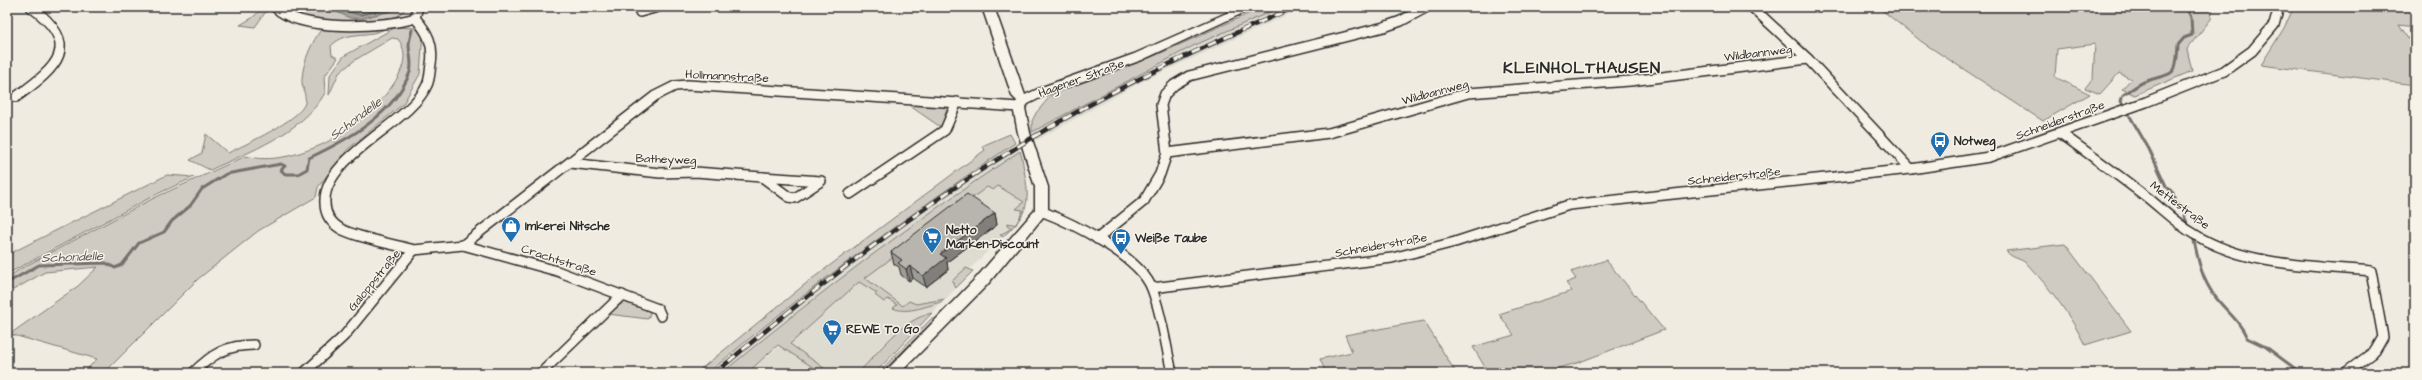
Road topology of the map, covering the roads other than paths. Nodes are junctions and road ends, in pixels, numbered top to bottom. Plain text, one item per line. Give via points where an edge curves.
1 (31, 7) edge
2 (275, 7) edge
3 (418, 7) edge
4 (658, 7) edge
5 (988, 7) edge
6 (1250, 7) edge
7 (1426, 7) edge
8 (1752, 7) edge
9 (2280, 7) edge
10 (640, 12) dead end
11 (414, 18) junction
12 (1808, 59) junction
13 (16, 97) dead end
14 (957, 102) junction
15 (1022, 104) junction
16 (2060, 133) junction
17 (1167, 153) junction
18 (570, 163) junction
19 (1912, 169) junction
20 (762, 177) junction
21 (850, 194) dead end
22 (1041, 211) junction
23 (1097, 239) junction
24 (463, 245) junction
25 (414, 250) junction
26 (1152, 288) junction
27 (622, 295) junction
28 (661, 316) dead end
29 (254, 345) dead end
30 (193, 373) edge
31 (304, 373) edge
32 (541, 373) edge
33 (891, 373) edge
34 (1172, 373) edge
35 (2345, 373) edge

1 - 13 street via 52,23 61,37 62,45 52,67
2 - 11 street via 288,17 368,26 397,24
3 - 11 street
4 - 10 street
5 - 15 main road
6 - 15 main road, Hagener Straße via 1138,57 1046,90
7 - 17 street via 1384,27 1189,76 1174,84 1165,94 1161,106
8 - 12 street
9 - 16 street, Schneiderstraße via 2274,25 2252,51 2224,71
11 - 25 street, Galoppstraße via 426,30 432,43 432,60 427,85 413,103 344,162 324,192 325,209 330,221 342,230
12 - 17 street, Wildbannweg via 1630,82 1468,94 1329,133
12 - 19 street
14 - 15 street, Hollmannstraße
14 - 18 street, Hollmannstraße via 676,86 655,96
14 - 21 street via 950,123 941,134
15 - 22 main road via 1022,132 1040,179 1044,203
16 - 19 street, Schneiderstraße via 1989,157
16 - 35 street, Mettestraße via 2098,158 2193,234 2224,249 2309,265 2371,271 2382,337 2375,352
17 - 23 street via 1160,174 1144,201
18 - 20 street, Batheyweg via 660,173 695,172
18 - 24 street, Hollmannstraße
19 - 26 street, Schneiderstraße via 1569,206 1530,216 1455,242 1392,258
20 - 20 street, Batheyweg via 799,179 820,180 800,197 795,198 789,197
22 - 23 street via 1060,217
22 - 33 main road via 982,281
23 - 26 street via 1136,267
24 - 25 street
24 - 27 street, Crachtstraße via 557,271
25 - 31 street, Galoppstraße via 344,336
26 - 34 street
27 - 28 street, Crachtstraße via 658,309
27 - 32 street
29 - 30 street via 237,344 224,347

